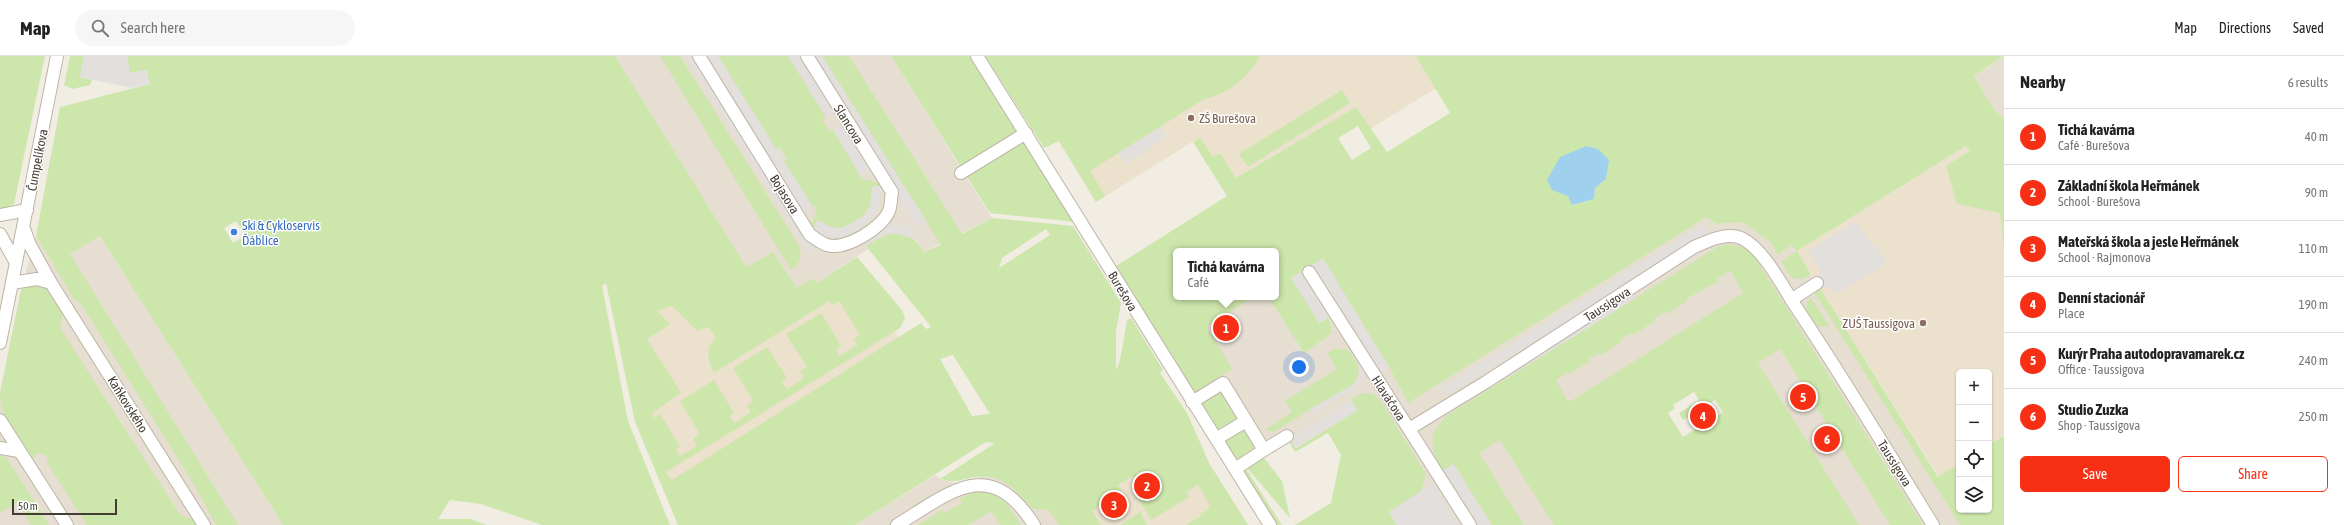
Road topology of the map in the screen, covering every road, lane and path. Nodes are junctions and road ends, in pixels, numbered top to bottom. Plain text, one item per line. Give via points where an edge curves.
1 (57, 56) edge
2 (699, 56) edge
3 (807, 56) edge
4 (977, 56) edge
5 (1026, 133) junction
6 (961, 173) dead end
7 (892, 192) joint
8 (27, 210) junction
9 (0, 215) edge
10 (23, 226) junction
11 (0, 234) edge
12 (16, 263) junction
13 (1309, 272) dead end
14 (51, 283) junction
15 (1817, 283) dead end
16 (12, 284) junction
17 (1791, 300) junction
18 (2, 325) edge
19 (0, 343) edge
20 (1192, 402) junction
21 (0, 420) edge
22 (1246, 421) junction
23 (1409, 429) junction
24 (1287, 436) dead end
25 (1216, 439) junction
26 (0, 448) edge
27 (1264, 450) junction
28 (19, 451) junction
29 (1235, 469) junction
30 (67, 525) edge
31 (204, 525) edge
32 (897, 525) edge
33 (1034, 525) edge
34 (1270, 525) edge
35 (1470, 525) edge
36 (1933, 525) edge

1 - 8 street, Čumpelíkova
2 - 7 street, Bojasova via 810,235 827,245 841,246 852,243 882,224 889,211
3 - 7 street, Slancova
4 - 5 street, Burešova
5 - 6 street
5 - 20 street, Burešova
8 - 9 street
8 - 10 street, Čumpelíkova
10 - 12 street, Čumpelíkova
10 - 14 street, Kaňkovského via 30,245
11 - 12 street
12 - 16 street, Čumpelíkova
13 - 23 street, Hlaváčova
14 - 16 street via 37,279
14 - 31 street, Kaňkovského
15 - 17 street
16 - 18 street, Čumpelíkova
17 - 23 street, Taussigova via 1752,244 1741,238 1726,236 1712,239 1688,251
17 - 36 street, Taussigova
18 - 19 street, Čumpelíkova
20 - 22 street via 1223,383
20 - 25 street, Burešova
21 - 28 street
22 - 25 street
22 - 27 street
23 - 35 street, Hlaváčova
24 - 27 street
25 - 29 street, Burešova
26 - 28 street
27 - 29 street
28 - 30 street
29 - 34 street, Burešova
32 - 33 street via 954,490 978,485 997,487 1004,491 1026,512

